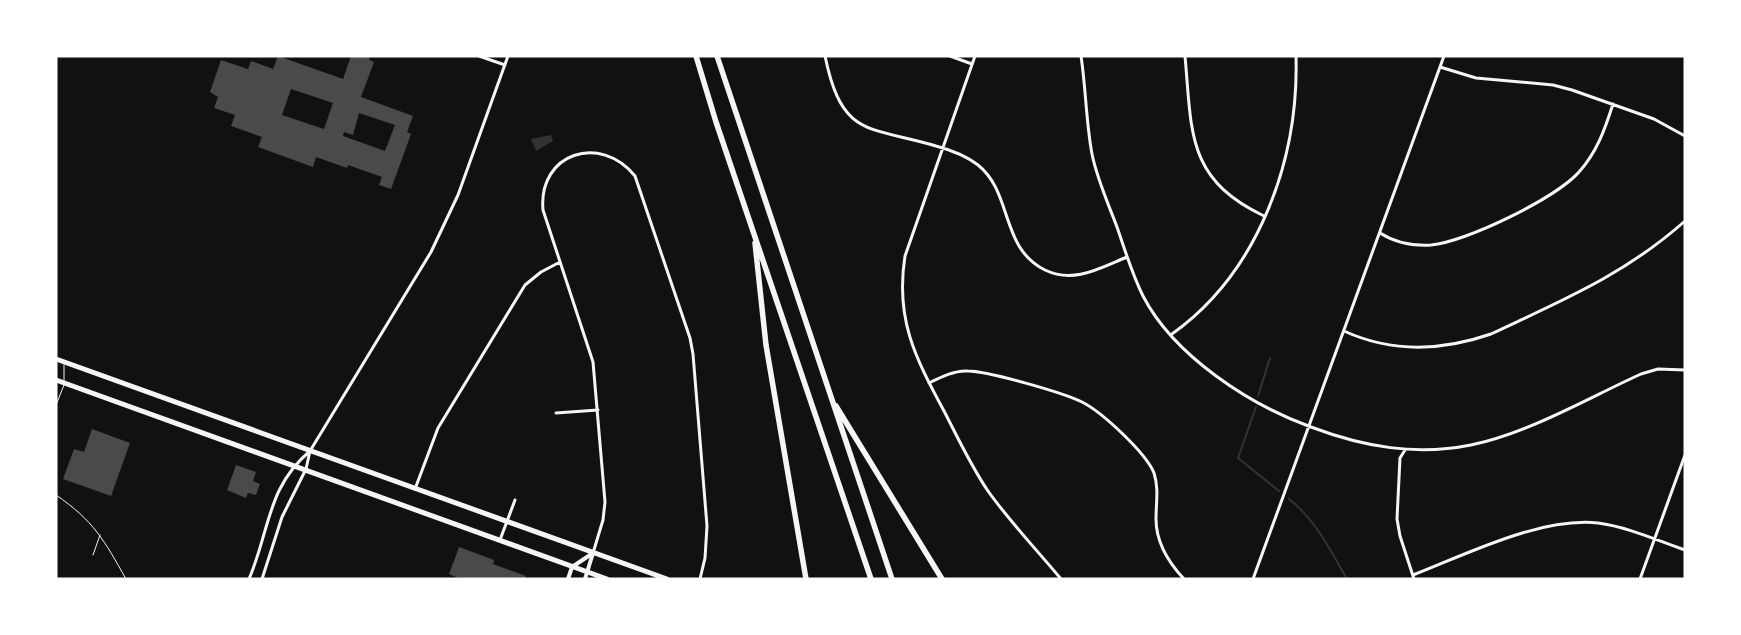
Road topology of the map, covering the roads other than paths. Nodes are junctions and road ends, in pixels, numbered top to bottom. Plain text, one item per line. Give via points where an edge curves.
1 (479, 56) edge
2 (508, 56) edge
3 (696, 56) edge
4 (717, 56) edge
5 (825, 56) edge
6 (950, 56) edge
7 (976, 56) edge
8 (1081, 56) edge
9 (1185, 56) edge
10 (1296, 56) edge
11 (1444, 56) edge
12 (972, 64) junction
13 (505, 65) junction
14 (1440, 67) junction
15 (1614, 104) junction
16 (1685, 136) edge
17 (942, 148) junction
18 (1264, 216) junction
19 (1685, 221) edge
20 (753, 230) junction
21 (1380, 233) junction
22 (1127, 257) junction
23 (560, 262) junction
24 (1344, 331) junction
25 (1172, 334) junction
26 (56, 359) edge
27 (64, 362) junction
28 (1685, 370) edge
29 (56, 380) edge
30 (64, 382) junction
31 (929, 383) junction
32 (830, 398) junction
33 (56, 405) edge
34 (598, 410) junction
35 (556, 413) dead end
36 (1309, 427) junction
37 (1405, 450) junction
38 (310, 451) junction
39 (1685, 455) edge
40 (293, 465) junction
41 (306, 470) junction
42 (415, 489) junction
43 (56, 495) edge
44 (515, 500) dead end
45 (507, 522) junction
46 (100, 534) junction
47 (1654, 539) junction
48 (500, 540) junction
49 (1685, 550) edge
50 (593, 553) junction
51 (93, 555) dead end
52 (572, 567) junction
53 (588, 572) junction
54 (1413, 577) edge
55 (126, 579) edge
56 (249, 579) edge
57 (262, 579) edge
58 (568, 579) edge
59 (585, 579) edge
60 (607, 579) edge
61 (667, 579) edge
62 (700, 579) edge
63 (806, 579) edge
64 (871, 579) edge
65 (892, 579) edge
66 (942, 579) edge
67 (1062, 579) edge
68 (1184, 579) edge
69 (1253, 579) edge
70 (1640, 579) edge

1 - 13 street
2 - 13 street
3 - 20 highway
4 - 32 highway
5 - 17 street via 833,92 852,119 873,131
6 - 12 street
7 - 12 street
8 - 22 street via 1092,152
9 - 18 street via 1191,129 1199,155 1207,171 1225,192
10 - 18 street via 1290,142 1279,181
11 - 14 street
12 - 17 street
13 - 38 street via 443,228
14 - 15 street via 1484,80 1553,85
14 - 21 street
15 - 16 street via 1654,119
15 - 21 street via 1588,161 1553,194 1447,242 1414,244 1391,240
17 - 22 street via 965,156 988,175 1001,196 1015,242 1043,269 1078,276
17 - 31 street via 909,241 901,279 907,332
18 - 25 street via 1230,276 1210,300
19 - 24 street via 1615,274 1472,341 1450,346 1410,348 1374,342
20 - 63 highway via 766,345
20 - 64 highway
21 - 24 street
22 - 25 street via 1144,297
23 - 34 street via 593,362
23 - 42 street via 525,285 438,428
23 - 62 street via 543,210 544,189 550,175 575,155 595,152 616,158 634,176 690,338 707,526 706,558
24 - 36 street
25 - 36 street via 1205,367 1251,400
26 - 27 main road
27 - 30 lane
27 - 38 main road
28 - 37 street via 1658,369 1641,374 1490,440 1445,449
29 - 30 main road
30 - 33 lane
30 - 40 main road
31 - 67 street via 988,491
31 - 68 street via 970,370 1073,398 1090,408 1141,452 1149,463 1156,480 1156,521 1161,546
32 - 65 highway
32 - 66 highway
34 - 35 street
34 - 50 street via 605,502 602,528
36 - 37 street via 1347,440
36 - 69 street
37 - 54 street via 1400,458 1397,519
38 - 40 street
38 - 41 street
38 - 42 main road
39 - 47 street
40 - 41 main road
40 - 56 street via 275,497
41 - 48 main road
41 - 57 street via 287,504
42 - 45 main road
43 - 46 lane via 79,511
44 - 45 street
45 - 48 street
45 - 50 main road
46 - 51 lane
46 - 55 lane
47 - 49 street
47 - 54 street via 1612,526 1568,523 1523,533
47 - 70 street
48 - 52 main road
50 - 52 street
50 - 53 street
50 - 61 main road
52 - 53 main road
52 - 58 street
53 - 59 street
53 - 60 main road

